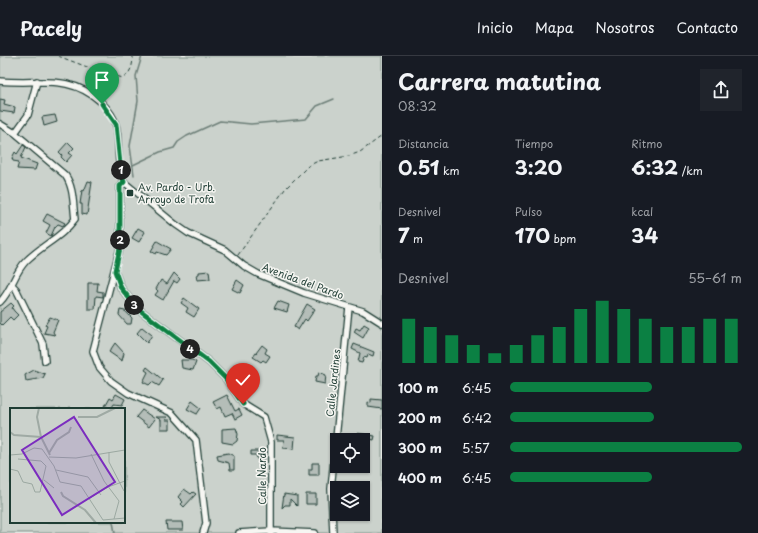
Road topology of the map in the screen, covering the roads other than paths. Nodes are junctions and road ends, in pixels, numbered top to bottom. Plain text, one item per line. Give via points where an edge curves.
1 (37, 80) junction
2 (0, 81) edge
3 (0, 124) edge
4 (15, 133) junction
5 (124, 182) junction
6 (115, 271) junction
7 (13, 286) junction
8 (0, 302) edge
9 (349, 307) junction
10 (382, 323) edge
11 (45, 361) dead end
12 (271, 532) edge
13 (203, 533) edge
14 (239, 533) edge
15 (315, 533) edge
16 (333, 533) edge

1 - 2 street
1 - 4 street via 28,115
1 - 5 street via 72,84 96,98 109,111 116,124
3 - 4 street
4 - 7 street via 69,180 75,219 67,230 27,261 19,271
5 - 6 street via 120,186 120,248
5 - 9 street, Avenida del Pardo via 188,233 225,250 258,274 304,293
6 - 12 street, Calle Nardo via 121,288 137,308 209,362 226,379 243,404 264,417 271,442
6 - 13 street via 93,351 98,367 111,381 128,393 172,413 196,440 206,522
7 - 8 street
7 - 11 street via 43,344
9 - 10 street, Avenida del Pardo via 363,311
9 - 16 street, Calle Jardines via 331,489
12 - 14 street
12 - 15 street

